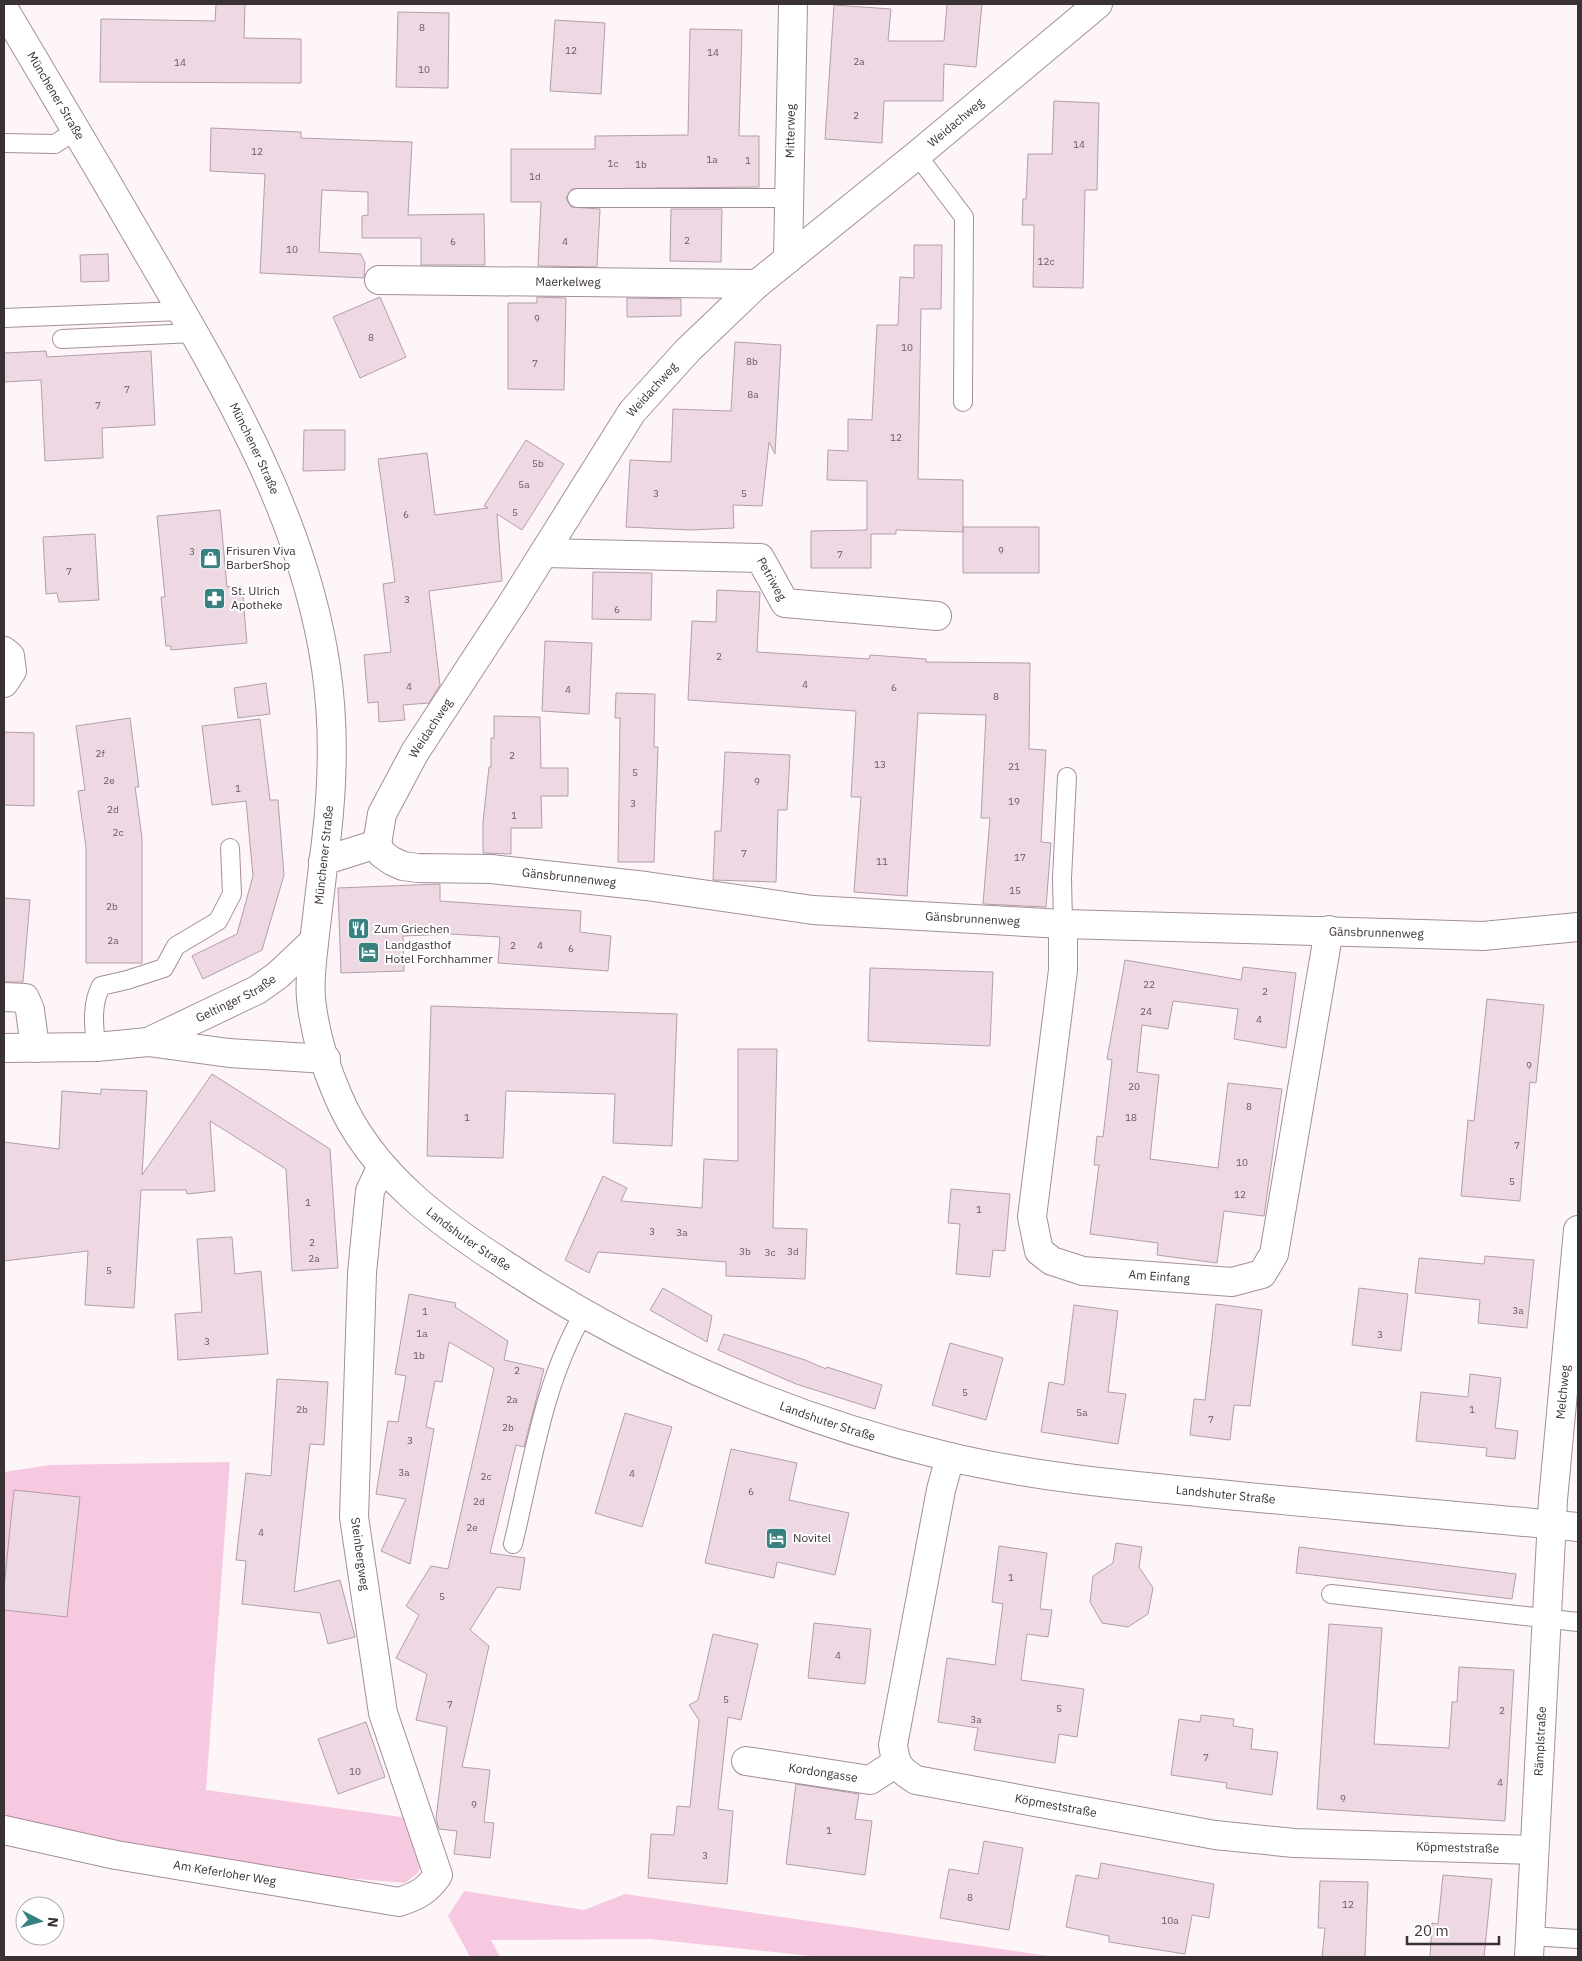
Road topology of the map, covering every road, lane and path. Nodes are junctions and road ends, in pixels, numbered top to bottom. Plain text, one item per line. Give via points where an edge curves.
1 (793, 4) edge
2 (1098, 4) edge
3 (4, 9) edge
4 (76, 130) junction
5 (4, 143) edge
6 (918, 155) junction
7 (577, 198) dead end
8 (789, 198) junction
9 (788, 259) junction
10 (379, 280) dead end
11 (757, 284) junction
12 (4, 318) edge
13 (188, 322) junction
14 (62, 340) dead end
15 (963, 402) dead end
16 (544, 553) junction
17 (937, 616) dead end
18 (4, 651) edge
19 (4, 683) edge
20 (1067, 777) dead end
21 (377, 844) junction
22 (230, 848) dead end
23 (323, 861) junction
24 (1063, 924) junction
25 (1578, 928) edge
26 (1329, 930) junction
27 (314, 941) junction
28 (4, 996) edge
29 (148, 1042) junction
30 (96, 1047) junction
31 (4, 1048) edge
32 (35, 1048) junction
33 (326, 1059) junction
34 (382, 1166) junction
35 (1578, 1230) edge
36 (584, 1313) junction
37 (950, 1457) junction
38 (1565, 1526) edge
39 (513, 1544) dead end
40 (1331, 1594) dead end
41 (1545, 1620) junction
42 (1578, 1622) edge
43 (746, 1761) dead end
44 (896, 1763) junction
45 (4, 1830) edge
46 (1534, 1850) junction
47 (438, 1875) joint
48 (1578, 1939) edge
49 (1530, 1947) edge

1 - 8 street, Mitterweg
2 - 6 street, Weidachweg
3 - 4 street, Münchener Straße
4 - 5 lane via 55,144
4 - 13 street, Münchener Straße
6 - 9 street, Weidachweg
6 - 15 lane via 964,217
7 - 8 lane
8 - 9 street, Mitterweg
9 - 11 street, Weidachweg
10 - 11 street, Maerkelweg
11 - 16 street, Weidachweg via 688,350 632,412
12 - 13 lane
13 - 14 lane
13 - 23 street, Münchener Straße via 270,478 291,528 321,640 332,744
16 - 17 street, Petriweg via 760,558 785,603
16 - 21 street, Weidachweg via 415,752 382,814
18 - 19 street via 10,656 12,670
20 - 24 lane
21 - 23 street
21 - 24 street, Gänsbrunnenweg via 382,854 392,860 418,868 491,869 646,886 813,910
22 - 30 lane via 232,894 218,921 176,946 164,968 100,986 95,997
23 - 27 street, Münchener Straße
24 - 26 street, Gänsbrunnenweg
24 - 26 street, Am Einfang via 1063,970 1032,1217 1039,1251 1052,1261 1083,1271 1232,1282 1262,1274 1274,1254
25 - 26 street, Gänsbrunnenweg via 1484,936
27 - 29 street, Geltinger Straße via 257,990
27 - 33 street, Landshuter Straße via 311,995
28 - 32 street via 25,998 30,1010
29 - 30 street, Geltinger Straße
29 - 33 street, Geltinger Straße via 229,1053
30 - 32 street, Geltinger Straße
31 - 32 street, Geltinger Straße
33 - 34 street, Landshuter Straße via 338,1097
34 - 36 street, Landshuter Straße via 426,1209 479,1248
34 - 47 street, Steinbergweg via 370,1191 362,1273 354,1517 384,1713
35 - 38 street, Melchweg
36 - 37 street, Landshuter Straße via 688,1368 770,1402 861,1433
36 - 39 lane via 572,1332 551,1384
37 - 38 street, Landshuter Straße via 1032,1473 1111,1483
37 - 44 street via 893,1745
38 - 41 street, Rämplstraße
40 - 41 lane
41 - 42 lane
41 - 46 street, Rämplstraße
43 - 44 street, Kordongasse via 870,1780
44 - 46 street, Köpmeststraße via 916,1780 1215,1835 1294,1843
45 - 47 street, Am Keferloher Weg via 116,1855 399,1902 420,1896
46 - 49 street, Rämplstraße
48 - 49 lane

